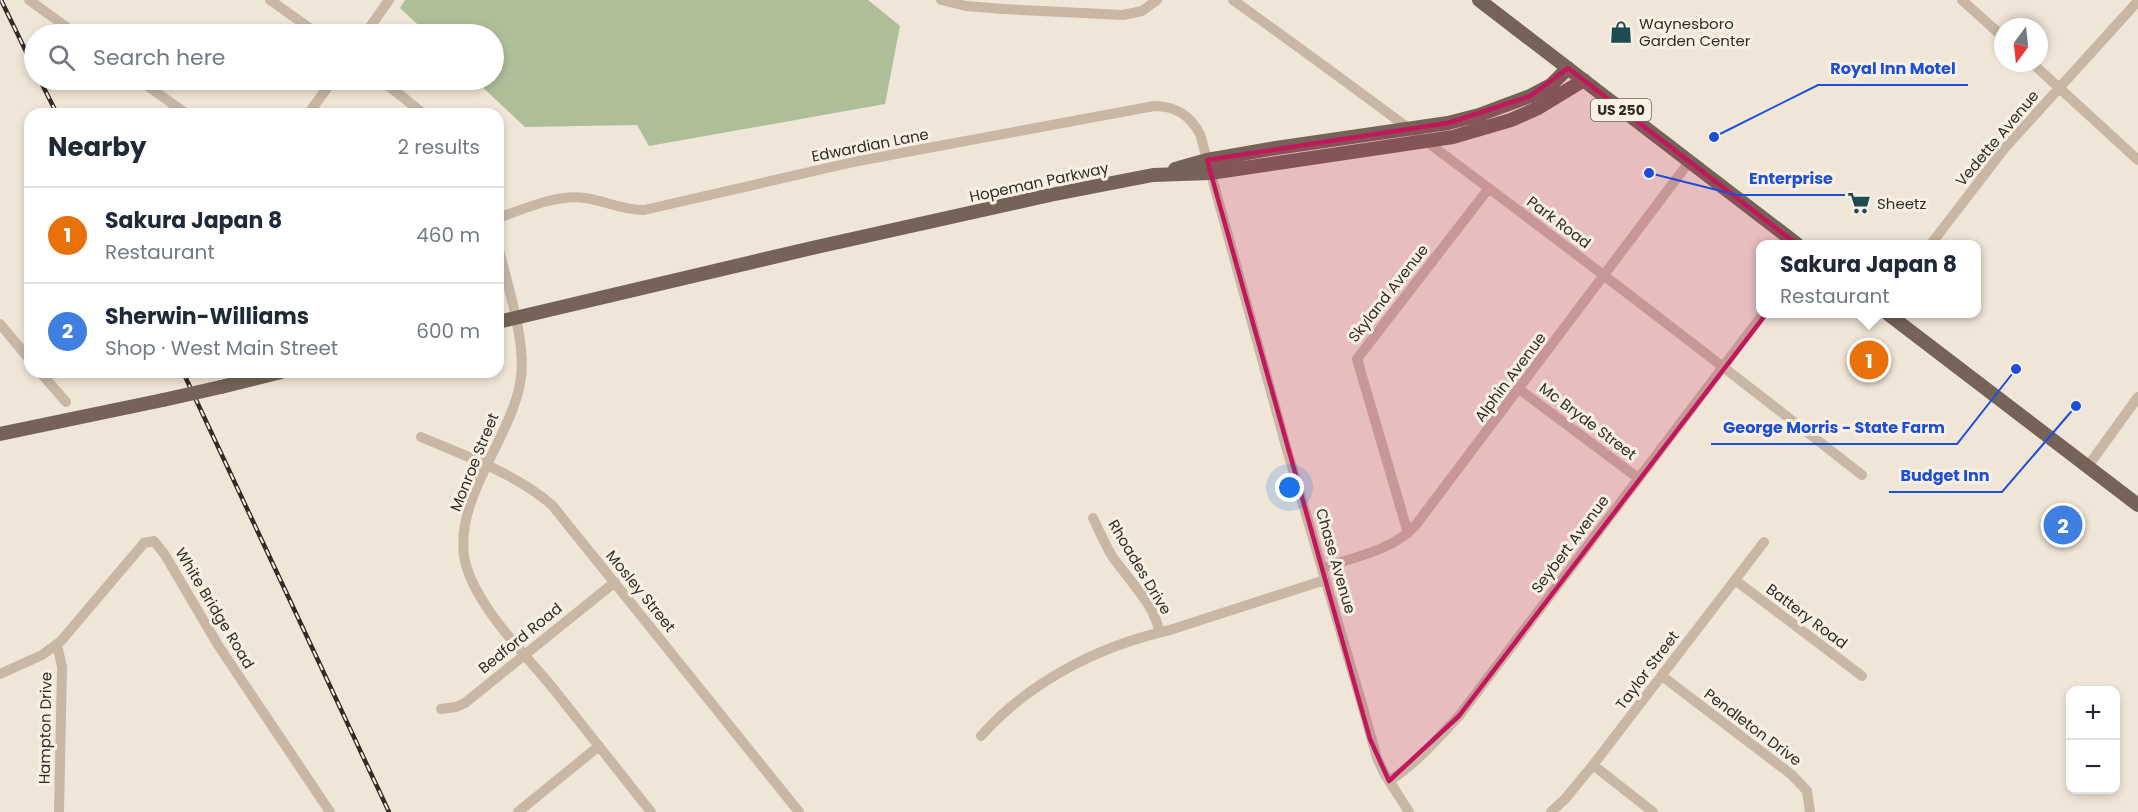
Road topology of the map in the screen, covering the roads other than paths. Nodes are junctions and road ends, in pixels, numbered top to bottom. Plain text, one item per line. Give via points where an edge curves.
1 (29, 0) edge
2 (270, 0) edge
3 (389, 0) edge
4 (940, 0) edge
5 (1157, 0) edge
6 (1233, 0) edge
7 (1479, 0) edge
8 (1962, 0) edge
9 (2138, 1) edge
10 (62, 24) edge
11 (304, 24) edge
12 (372, 24) edge
13 (1994, 29) edge
14 (1568, 68) junction
15 (2042, 72) edge
16 (1584, 80) junction
17 (2059, 88) junction
18 (153, 90) edge
19 (326, 90) edge
20 (394, 90) edge
21 (179, 108) edge
22 (312, 108) edge
23 (416, 108) edge
24 (1410, 129) junction
25 (1426, 141) junction
26 (2138, 160) edge
27 (1689, 162) junction
28 (1209, 167) junction
29 (1489, 188) junction
30 (504, 216) edge
31 (1792, 240) edge
32 (1934, 240) edge
33 (504, 272) edge
34 (1605, 276) junction
35 (1760, 318) edge
36 (1893, 318) edge
37 (515, 319) junction
38 (504, 321) edge
39 (0, 324) edge
40 (24, 353) edge
41 (1723, 366) junction
42 (45, 378) edge
43 (257, 378) edge
44 (1519, 389) junction
45 (2138, 397) edge
46 (66, 402) dead end
47 (0, 434) edge
48 (421, 437) dead end
49 (487, 466) junction
50 (2088, 466) junction
51 (1862, 475) dead end
52 (1638, 478) junction
53 (2138, 505) edge
54 (1093, 518) dead end
55 (1408, 533) junction
56 (1764, 542) dead end
57 (1322, 568) junction
58 (1325, 579) junction
59 (1735, 580) junction
60 (615, 582) junction
61 (1159, 632) junction
62 (57, 645) junction
63 (525, 654) junction
64 (0, 674) edge
65 (1662, 676) junction
66 (1862, 676) dead end
67 (441, 709) dead end
68 (981, 736) dead end
69 (599, 746) junction
70 (1593, 765) junction
71 (1389, 781) junction
72 (59, 812) edge
73 (330, 812) edge
74 (518, 812) edge
75 (651, 812) edge
76 (800, 812) edge
77 (1409, 812) edge
78 (1551, 812) edge
79 (1653, 812) edge
80 (1810, 812) edge

1 - 10 street
2 - 11 street
3 - 12 street
4 - 5 street via 975,7 1110,15 1142,11
6 - 24 street, Park Road
7 - 14 main road, US 250
8 - 13 street
9 - 17 street, Vedette Avenue
14 - 16 main road, US 250
14 - 24 main road via 1551,85 1503,107
15 - 17 street
16 - 25 main road via 1511,120
16 - 27 main road, US 250
17 - 26 street
17 - 32 street, Vedette Avenue via 2004,149
18 - 21 street
19 - 22 street
20 - 23 street
24 - 25 street, Park Road
24 - 28 main road via 1286,146
25 - 28 main road
25 - 29 street, Park Road
27 - 31 main road, US 250
27 - 34 street, Alphin Avenue
28 - 30 street, Edwardian Lane via 1192,121 1174,108 1154,106 858,161 644,210 570,197
28 - 37 main road, Hopeman Parkway via 1050,195
28 - 57 street, Chase Avenue
29 - 34 street, Park Road
29 - 55 street, Skyland Avenue via 1357,359
33 - 37 street, Monroe Street
34 - 41 street, Park Road
34 - 44 street, Alphin Avenue
35 - 41 street, Seybert Avenue
36 - 50 main road
37 - 38 main road, Hopeman Parkway
37 - 49 street, Monroe Street via 522,351 520,382
39 - 40 street
41 - 51 street, Park Road
41 - 52 street, Seybert Avenue
42 - 46 street
43 - 47 main road, bridge
44 - 52 street, Mc Bryde Street
44 - 55 street, Alphin Avenue
45 - 50 street
48 - 49 street, Mosley Street
49 - 60 street, Mosley Street via 552,505
49 - 63 street, Monroe Street via 465,526 466,564 486,604
50 - 53 main road
52 - 71 street, Seybert Avenue via 1459,716 1401,774
54 - 61 street, Rhoades Drive via 1112,555 1150,608
55 - 57 street, Alphin Avenue via 1389,546
56 - 59 street, Taylor Street
57 - 58 street, Chase Avenue
58 - 61 street
58 - 71 street, Chase Avenue via 1370,739
59 - 65 street, Taylor Street
59 - 66 street, Battery Road
60 - 63 street, Bedford Road
60 - 76 street, Mosley Street
61 - 68 street via 1061,672 1010,707
62 - 64 street
62 - 72 street, Hampton Drive via 62,667
62 - 73 street, White Bridge Road via 144,543 154,541
63 - 67 street, Bedford Road via 465,703
63 - 69 street, Monroe Street
65 - 70 street, Taylor Street
65 - 80 street, Pendleton Drive via 1792,775 1807,791
69 - 74 street
69 - 75 street, Monroe Street
70 - 78 street, Taylor Street
70 - 79 street
71 - 77 street, Chase Avenue

